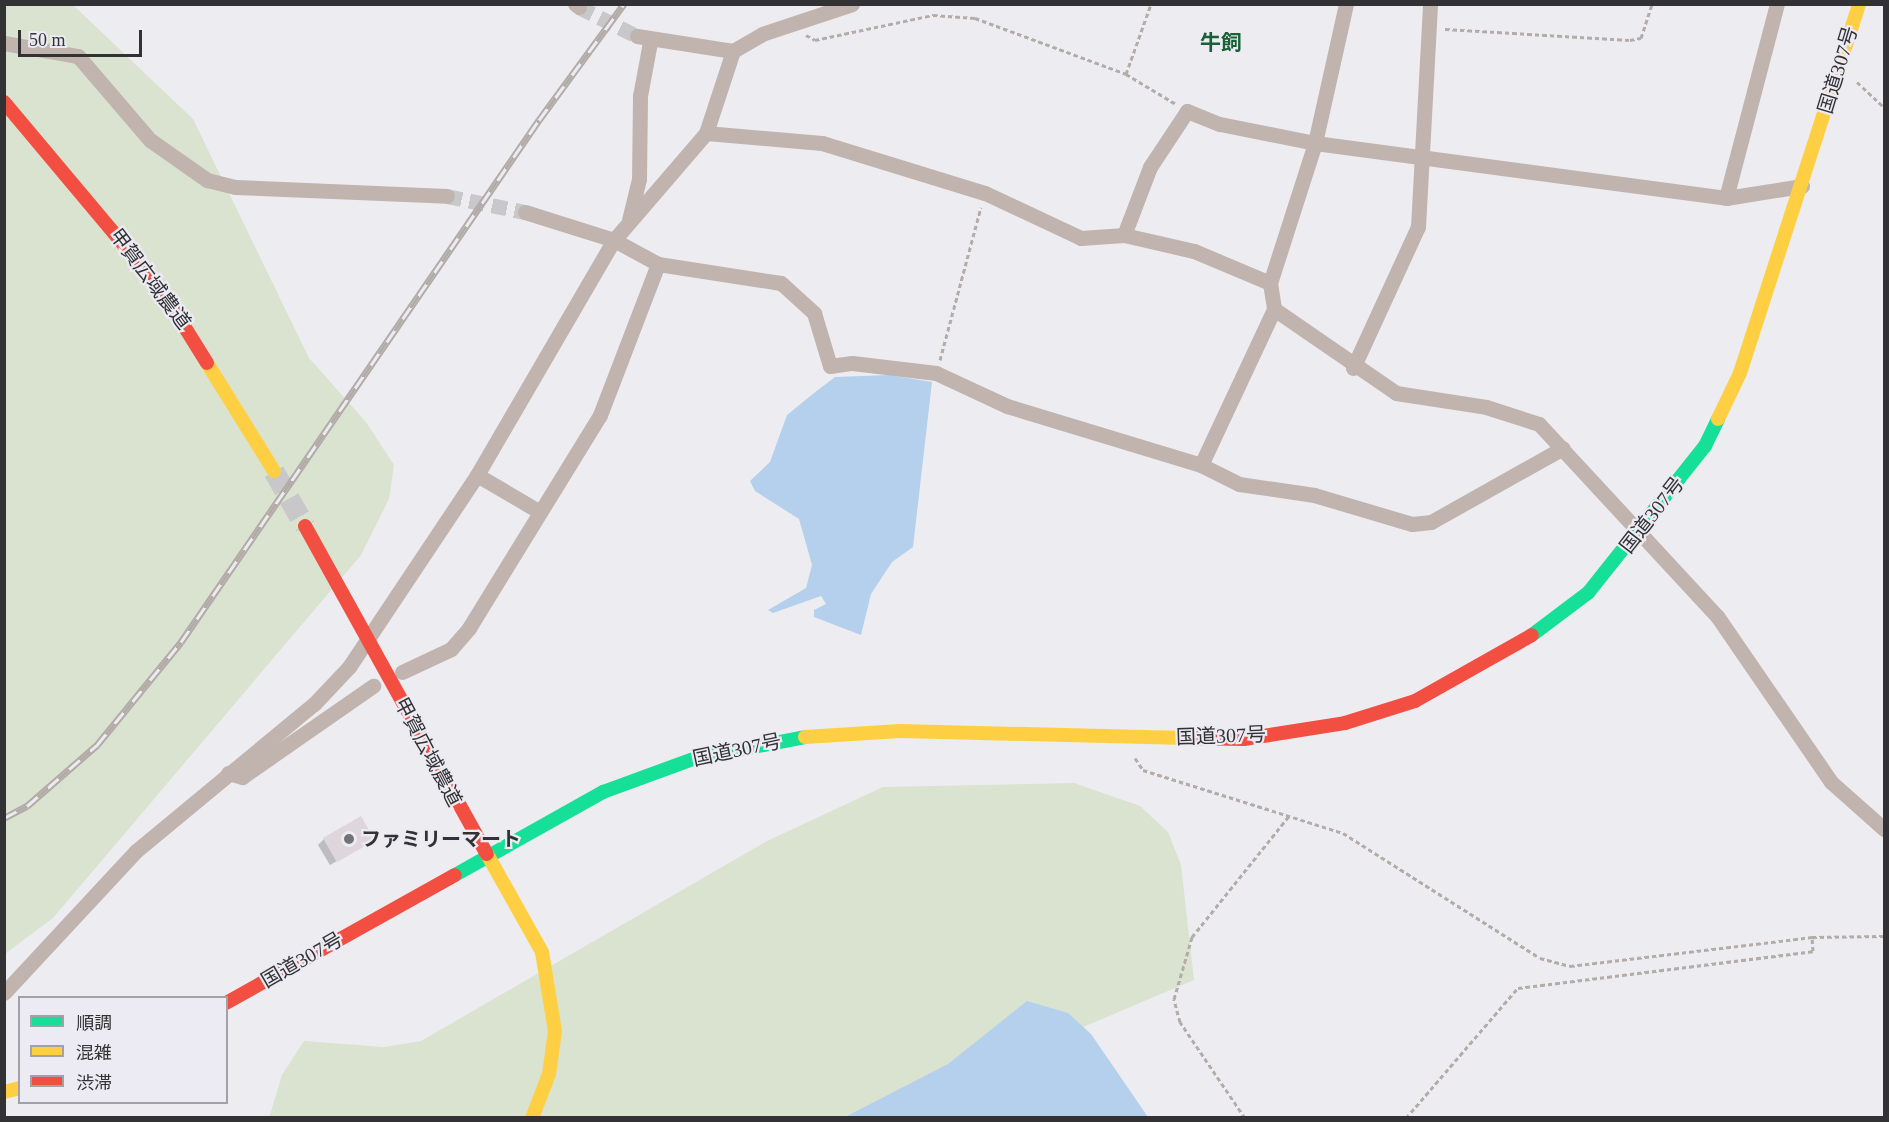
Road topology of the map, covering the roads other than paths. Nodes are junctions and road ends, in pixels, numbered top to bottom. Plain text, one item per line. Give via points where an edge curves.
1 (852, 4) edge
2 (1346, 4) edge
3 (1430, 4) edge
4 (1777, 4) edge
5 (1859, 4) edge
6 (4, 43) edge
7 (733, 51) junction
8 (4, 102) edge
9 (706, 133) junction
10 (1315, 143) junction
11 (1420, 159) junction
12 (1803, 186) junction
13 (447, 196) tunnel mouth
14 (1726, 198) junction
15 (525, 212) tunnel mouth
16 (628, 223) junction
17 (1124, 235) junction
18 (614, 240) junction
19 (658, 264) junction
20 (1270, 283) junction
21 (1274, 309) junction
22 (1353, 368) junction
23 (1563, 448) junction
24 (1201, 465) junction
25 (274, 471) tunnel mouth
26 (477, 475) junction
27 (540, 512) junction
28 (305, 526) tunnel mouth
29 (1638, 534) junction
30 (367, 638) junction
31 (402, 672) dead end
32 (373, 686) dead end
33 (228, 773) junction
34 (1884, 829) edge
35 (486, 858) junction
36 (4, 993) edge
37 (228, 1002) edge
38 (532, 1118) edge

1 - 7 street via 762,34
2 - 10 street
3 - 11 street
4 - 14 street
5 - 12 main road, 国道307号
6 - 13 street via 78,56 150,140 207,180 235,187
7 - 9 street
7 - 16 street via 716,45 643,39 639,179
8 - 25 main road, 甲賀広域農道 via 161,289
9 - 16 street
9 - 17 street via 822,143 985,193 1081,238
10 - 11 street
10 - 17 street via 1220,124 1187,111 1150,167
10 - 20 street
11 - 14 street
11 - 22 street via 1418,226
12 - 14 street
12 - 29 main road, 国道307号 via 1735,383 1705,446
15 - 18 street
16 - 18 street
17 - 20 street via 1194,251
18 - 19 street
18 - 26 street
19 - 24 street via 781,283 814,313 830,366 852,363 936,373 1006,406
19 - 27 street via 600,415
20 - 21 street
21 - 22 street
21 - 24 street
22 - 23 street via 1396,393 1525,418
23 - 24 street via 1431,522 1412,524 1314,495 1239,484
23 - 29 street
26 - 27 street
26 - 30 street
27 - 31 street via 451,650
28 - 30 main road, 甲賀広域農道
29 - 34 street via 1717,616 1831,782
29 - 35 main road, 国道307号 via 1588,593 1507,653 1415,701 1345,723 1244,739 900,731 795,738 696,758 603,792
30 - 33 street via 315,704
30 - 35 main road, 甲賀広域農道
32 - 33 street via 242,777
33 - 36 street via 136,851
35 - 37 main road, 国道307号
35 - 38 main road, 甲賀広域農道 via 532,931 554,1003 554,1054

